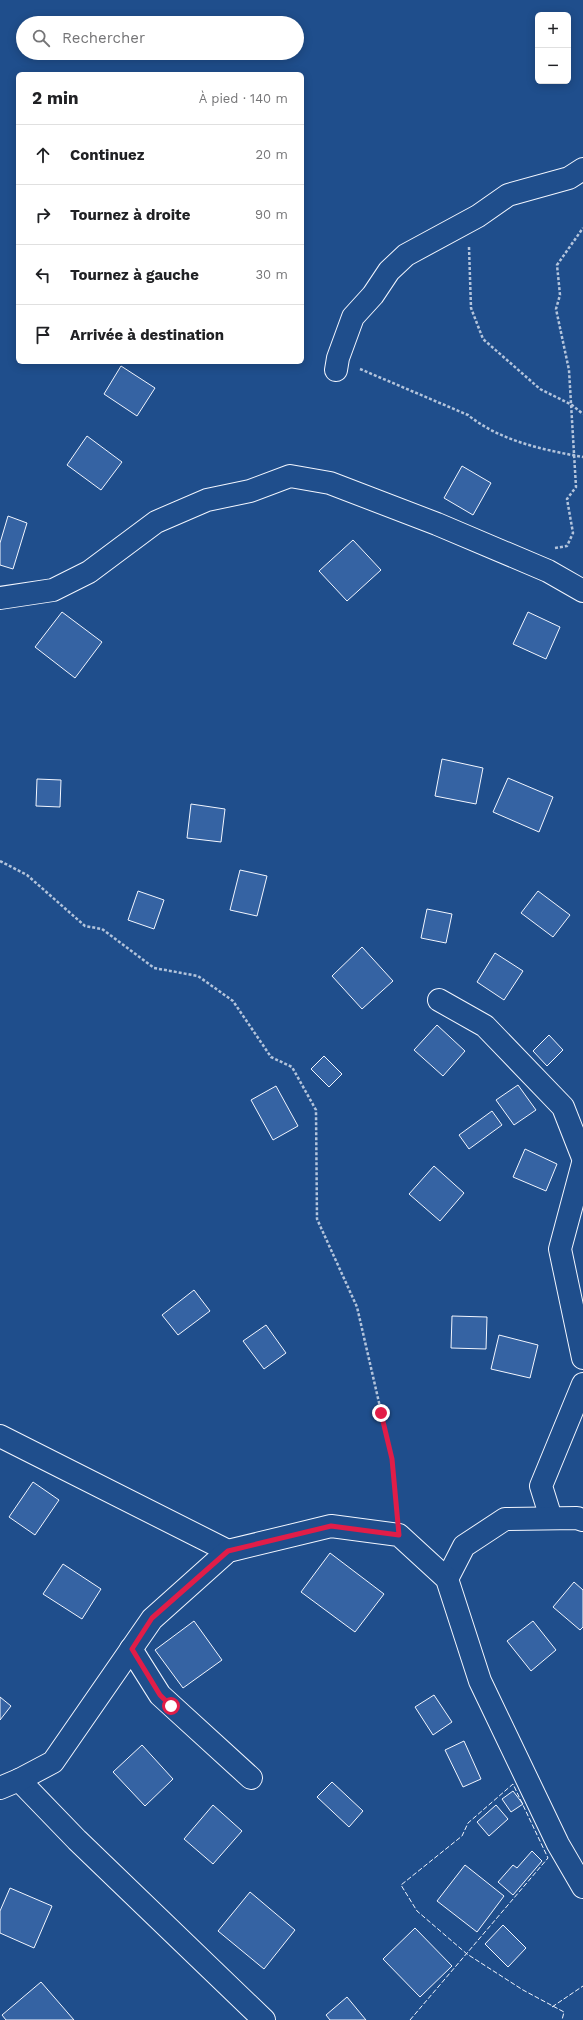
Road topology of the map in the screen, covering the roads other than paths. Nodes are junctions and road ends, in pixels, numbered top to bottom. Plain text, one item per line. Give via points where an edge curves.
1 (583, 170) edge
2 (337, 364) road end
3 (583, 591) edge
4 (0, 598) edge
5 (439, 1000) dead end
6 (583, 1158) edge
7 (583, 1163) edge
8 (583, 1358) edge
9 (583, 1384) edge
10 (0, 1436) edge
11 (551, 1518) junction
12 (583, 1520) edge
13 (228, 1551) junction
14 (447, 1579) junction
15 (132, 1649) junction
16 (251, 1778) dead end
17 (10, 1784) edge
18 (583, 1886) edge
19 (264, 2020) edge

1 - 2 street via 569,178 508,195 478,216 406,255 389,271 373,295 353,317
3 - 4 street via 548,571 437,524 330,483 290,476 250,491 207,500 156,522 88,572 53,590
5 - 6 street via 485,1026 563,1107
7 - 8 street via 560,1249
9 - 11 street via 541,1486
10 - 13 street
11 - 12 street
11 - 14 street via 505,1519 464,1546
13 - 14 street via 331,1526 399,1535
13 - 15 street via 152,1618
14 - 18 street via 480,1681 558,1844
15 - 16 street via 160,1695
15 - 17 street via 53,1762
17 - 19 street via 77,1840

